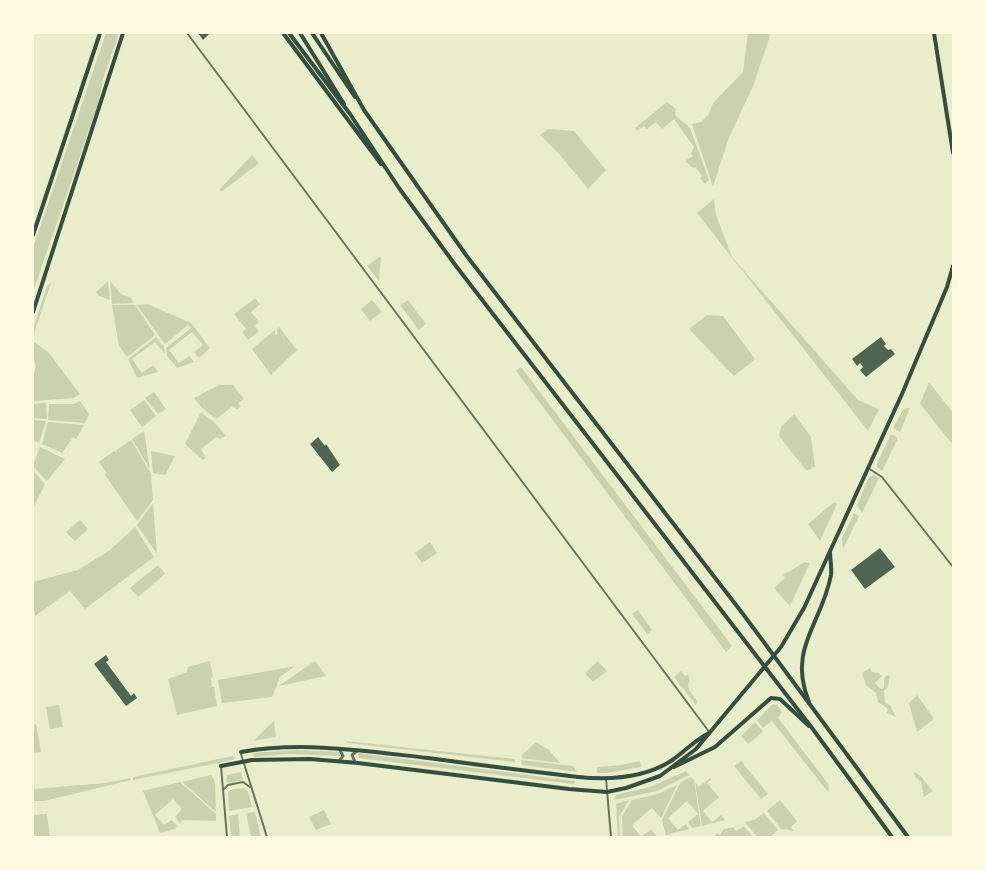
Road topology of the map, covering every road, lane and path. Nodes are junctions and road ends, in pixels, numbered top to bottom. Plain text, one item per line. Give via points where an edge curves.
1 (100, 33) edge
2 (123, 33) edge
3 (187, 33) edge
4 (283, 33) edge
5 (289, 33) edge
6 (300, 33) edge
7 (312, 33) edge
8 (321, 33) edge
9 (934, 33) edge
10 (364, 110) junction
11 (350, 114) junction
12 (953, 153) edge
13 (399, 188) junction
14 (33, 235) edge
15 (953, 269) edge
16 (33, 312) edge
17 (868, 468) junction
18 (830, 550) junction
19 (953, 567) edge
20 (811, 706) junction
21 (812, 728) junction
22 (710, 733) junction
23 (337, 749) junction
24 (358, 750) junction
25 (241, 752) joint
26 (337, 761) junction
27 (244, 762) junction
28 (358, 763) junction
29 (220, 766) joint
30 (671, 769) junction
31 (606, 779) junction
32 (251, 787) junction
33 (224, 789) junction
34 (607, 792) junction
35 (227, 837) edge
36 (267, 837) edge
37 (611, 837) edge
38 (892, 837) edge
39 (908, 837) edge

1 - 14 main road
2 - 16 main road
3 - 22 street
4 - 13 main road
5 - 11 main road
6 - 11 main road
7 - 10 main road
8 - 10 main road
9 - 12 main road
10 - 20 main road via 466,255
11 - 13 main road
13 - 21 main road
15 - 17 main road via 917,361
17 - 18 main road
17 - 19 street via 882,477
18 - 20 main road via 831,574 805,644 801,671
18 - 22 main road via 781,647
20 - 39 main road
21 - 30 main road via 780,699 771,698 715,747
21 - 38 main road
22 - 30 main road
22 - 31 main road via 668,764
23 - 24 main road
23 - 25 main road via 279,747
23 - 26 street via 343,756
24 - 28 street via 352,757
24 - 31 main road
25 - 27 street
26 - 27 main road
26 - 28 main road
27 - 29 main road
27 - 32 street
28 - 34 main road
29 - 33 street
30 - 34 main road via 648,781
31 - 34 street
32 - 33 street via 243,782
32 - 36 street
33 - 35 street
34 - 37 street

